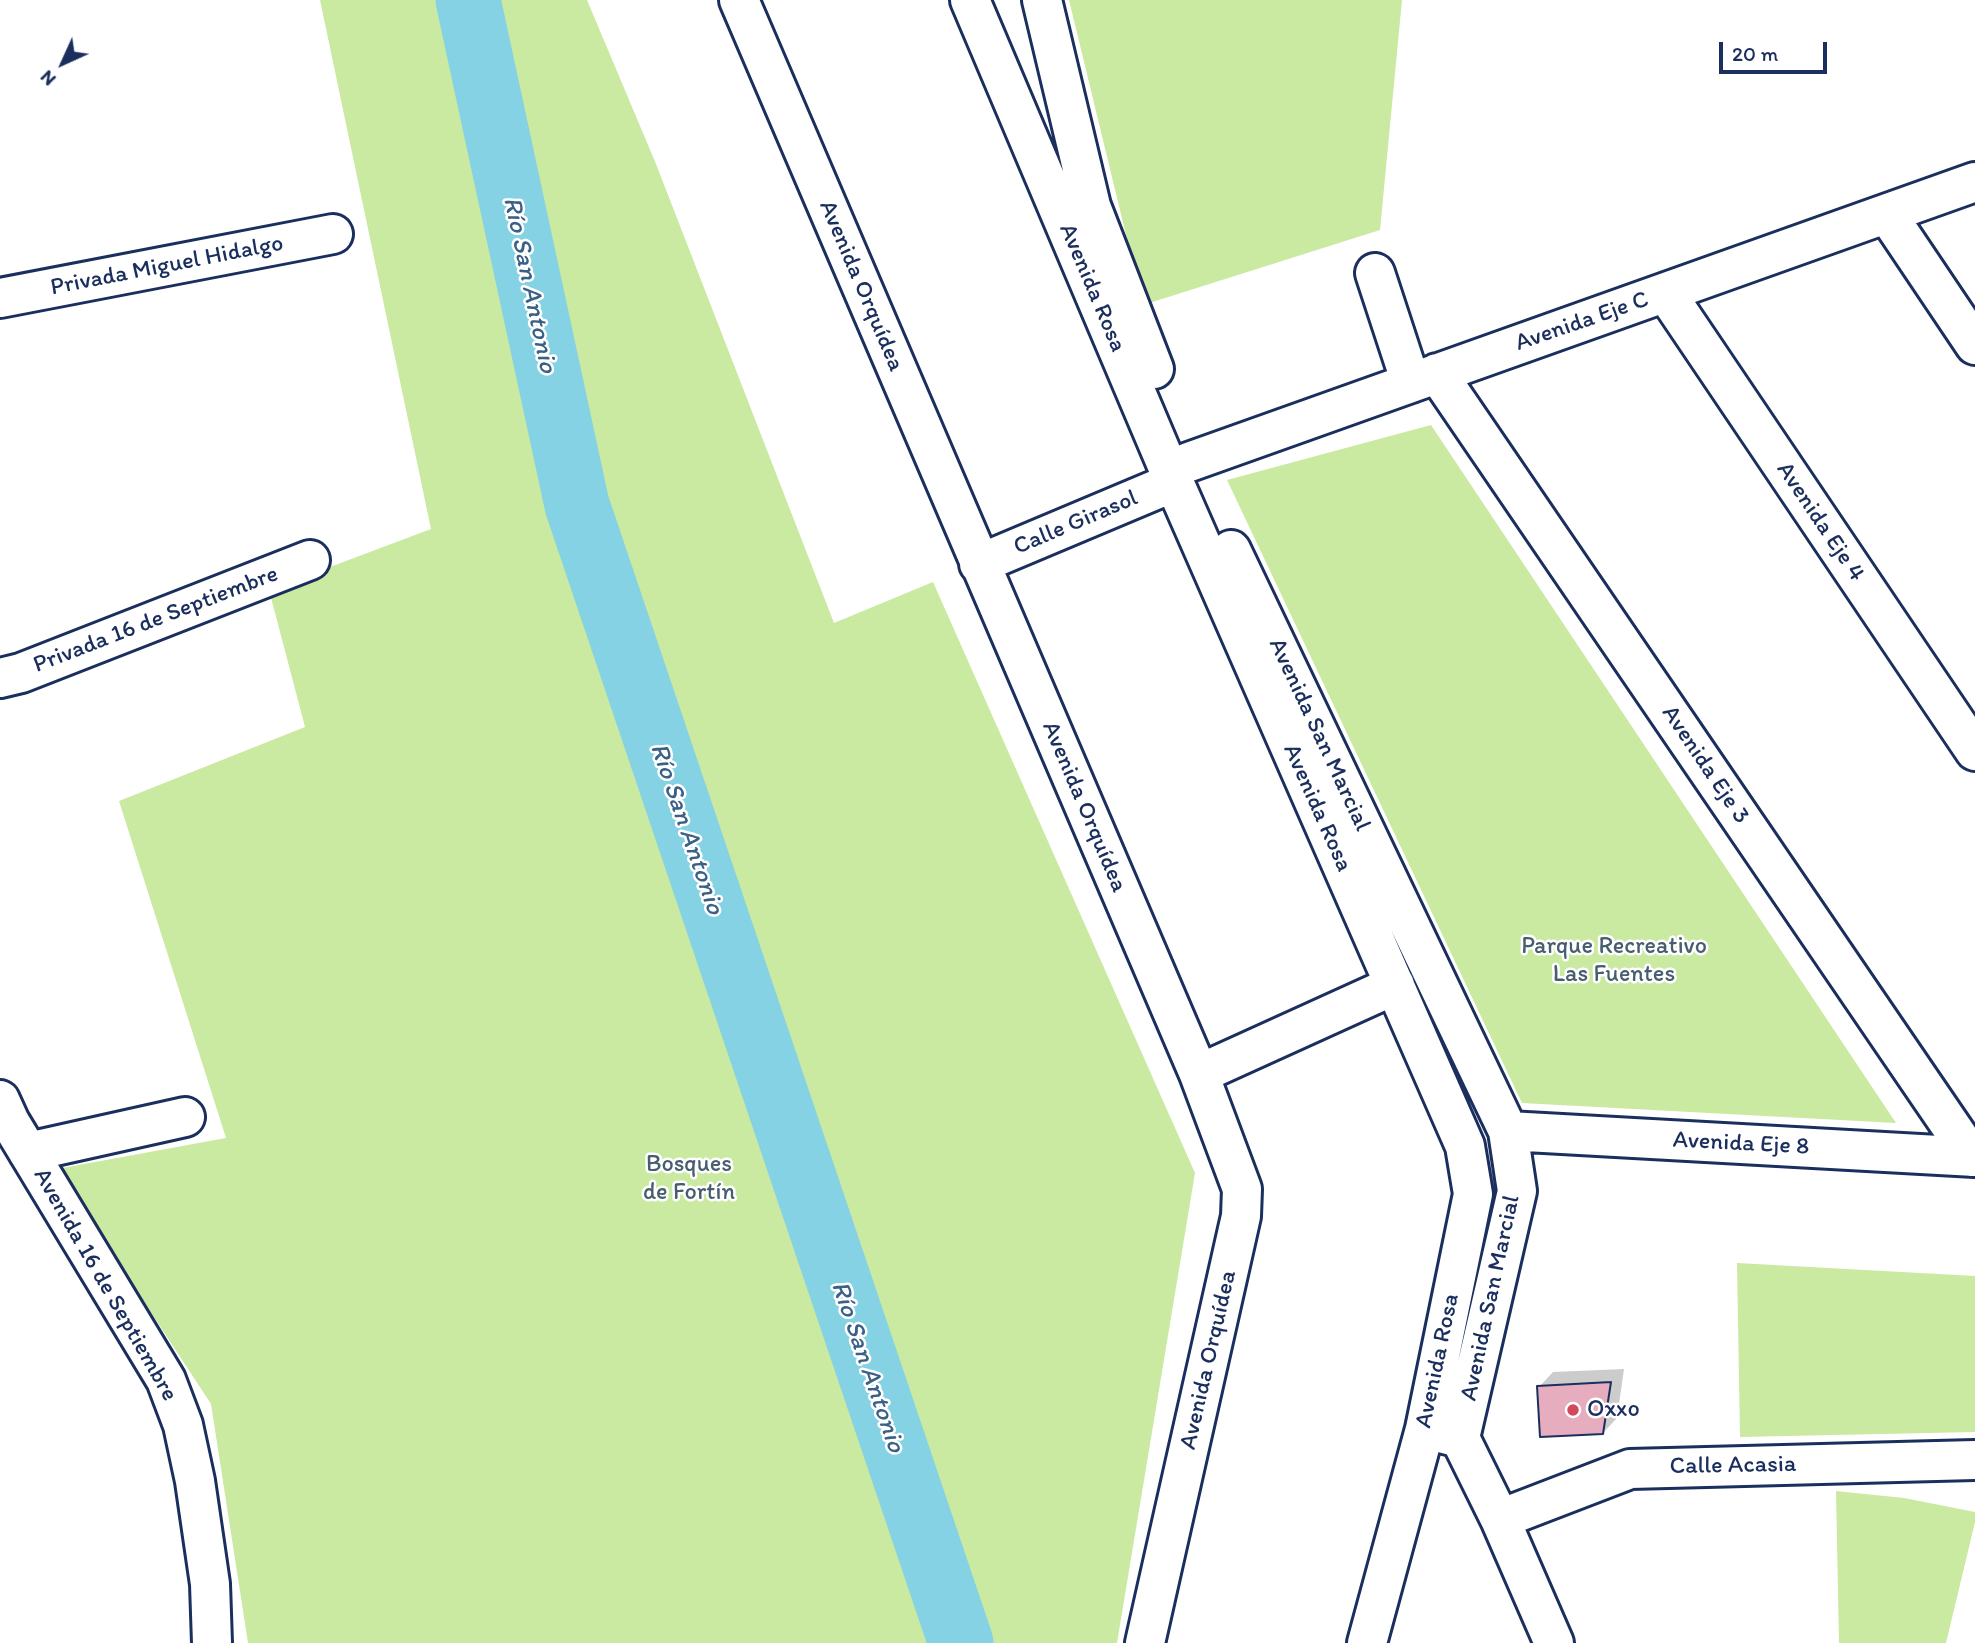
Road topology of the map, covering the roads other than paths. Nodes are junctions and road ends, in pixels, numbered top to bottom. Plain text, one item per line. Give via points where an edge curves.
1 (739, 0) edge
2 (971, 0) edge
3 (1042, 0) edge
4 (1975, 182) edge
5 (1887, 214) junction
6 (333, 234) dead end
7 (1375, 273) dead end
8 (1666, 293) junction
9 (0, 298) edge
10 (1975, 345) edge
11 (1424, 378) junction
12 (1182, 472) junction
13 (310, 559) dead end
14 (979, 564) junction
15 (0, 678) edge
16 (1975, 751) edge
17 (1395, 985) junction
18 (1199, 1074) junction
19 (185, 1117) dead end
20 (10, 1125) edge
21 (1508, 1131) junction
22 (1974, 1157) edge
23 (1442, 1434) junction
24 (1968, 1463) edge
25 (1500, 1519) junction
26 (212, 1643) edge
27 (1145, 1643) edge
28 (1367, 1643) edge
29 (1554, 1643) edge

1 - 14 street, Avenida Orquídea
2 - 12 street, Avenida Rosa
3 - 12 street, Avenida San Marcial via 1091,206
4 - 5 street, Avenida Eje C
5 - 8 street, Avenida Eje C
5 - 10 street
6 - 9 street, Privada Miguel Hidalgo
7 - 11 street, Avenida Eje 3
8 - 11 street, Avenida Eje C
8 - 16 street, Avenida Eje 4
11 - 12 street, Avenida Eje C
11 - 22 street, Avenida Eje 3
12 - 14 street, Calle Girasol
12 - 17 street, Avenida Rosa
12 - 21 street, Avenida San Marcial
13 - 15 street, Privada 16 de Septiembre
14 - 18 street, Avenida Orquídea
17 - 18 street
17 - 23 street, Avenida Rosa via 1465,1146 1473,1194
18 - 27 street, Avenida Orquídea via 1242,1189 1241,1216
19 - 20 street
20 - 26 street, Avenida 16 de Septiembre via 166,1380 183,1425 195,1481 210,1584
21 - 22 street, Avenida Eje 8
21 - 23 street, Avenida San Marcial via 1517,1191
23 - 25 street
23 - 28 street, Avenida Rosa
24 - 25 street, Calle Acasia via 1630,1469
25 - 29 street

